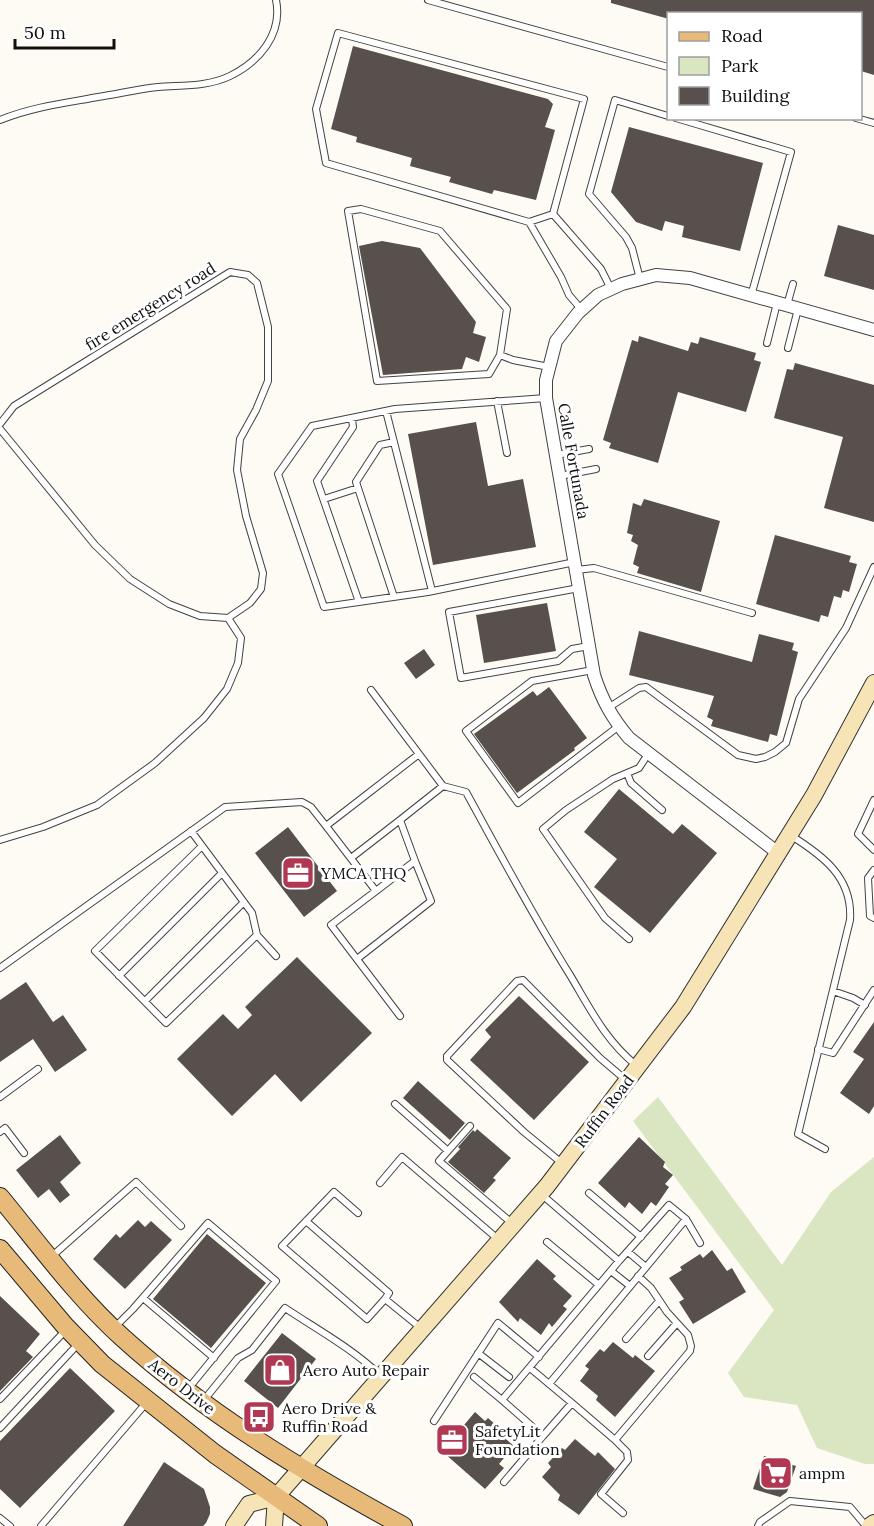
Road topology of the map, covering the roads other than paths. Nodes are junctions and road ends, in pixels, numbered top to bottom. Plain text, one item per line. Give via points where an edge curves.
1 (276, 0) edge
2 (428, 0) edge
3 (667, 65) edge
4 (667, 115) edge
5 (0, 120) edge
6 (683, 120) edge
7 (553, 214) junction
8 (529, 222) junction
9 (640, 279) junction
10 (793, 284) dead end
11 (611, 289) junction
12 (751, 296) junction
13 (788, 306) junction
14 (581, 309) junction
15 (874, 330) edge
16 (767, 343) dead end
17 (788, 348) dead end
18 (500, 355) junction
19 (549, 367) junction
20 (546, 398) junction
21 (496, 401) junction
22 (386, 411) junction
23 (352, 419) junction
24 (0, 424) edge
25 (0, 429) edge
26 (394, 442) junction
27 (589, 449) dead end
28 (507, 453) dead end
29 (556, 455) junction
30 (596, 469) dead end
31 (560, 476) junction
32 (358, 488) junction
33 (324, 499) junction
34 (575, 566) junction
35 (874, 567) edge
36 (579, 588) junction
37 (432, 591) junction
38 (394, 597) junction
39 (359, 602) junction
40 (752, 613) dead end
41 (228, 618) junction
42 (589, 646) junction
43 (594, 670) junction
44 (874, 683) edge
45 (371, 690) dead end
46 (607, 708) junction
47 (619, 726) junction
48 (649, 753) junction
49 (419, 754) junction
50 (627, 773) junction
51 (443, 786) junction
52 (874, 800) edge
53 (662, 810) dead end
54 (399, 820) junction
55 (326, 826) junction
56 (191, 831) junction
57 (790, 834) junction
58 (0, 840) edge
59 (202, 846) junction
60 (874, 850) edge
61 (778, 853) junction
62 (351, 858) junction
63 (416, 861) junction
64 (874, 870) edge
65 (222, 873) junction
66 (376, 891) junction
67 (244, 902) junction
68 (874, 918) edge
69 (256, 935) junction
70 (629, 939) dead end
71 (276, 956) dead end
72 (357, 959) junction
73 (0, 968) edge
74 (119, 976) junction
75 (874, 990) edge
76 (833, 992) junction
77 (145, 1001) junction
78 (865, 1005) junction
79 (400, 1016) dead end
80 (818, 1049) junction
81 (638, 1067) junction
82 (38, 1069) dead end
83 (627, 1081) junction
84 (0, 1096) edge
85 (395, 1104) dead end
86 (470, 1126) dead end
87 (0, 1132) edge
88 (825, 1149) dead end
89 (448, 1151) junction
90 (24, 1153) dead end
91 (564, 1164) junction
92 (380, 1183) dead end
93 (540, 1193) junction
94 (589, 1194) dead end
95 (0, 1197) edge
96 (358, 1213) dead end
97 (686, 1219) junction
98 (306, 1221) junction
99 (513, 1224) junction
100 (181, 1226) dead end
101 (641, 1237) junction
102 (499, 1241) junction
103 (546, 1242) dead end
104 (700, 1243) dead end
105 (628, 1252) junction
106 (2, 1254) edge
107 (51, 1257) junction
108 (619, 1262) junction
109 (646, 1267) junction
110 (611, 1271) junction
111 (638, 1276) junction
112 (599, 1285) junction
113 (630, 1286) junction
114 (143, 1298) junction
115 (385, 1299) junction
116 (659, 1301) junction
117 (676, 1323) junction
118 (113, 1328) junction
119 (422, 1329) junction
120 (74, 1336) junction
121 (626, 1339) dead end
122 (478, 1353) junction
123 (648, 1356) dead end
124 (539, 1357) junction
125 (214, 1358) junction
126 (530, 1368) junction
127 (381, 1376) junction
128 (474, 1377) dead end
129 (509, 1377) dead end
130 (549, 1384) junction
131 (186, 1390) junction
132 (0, 1399) edge
133 (502, 1400) junction
134 (147, 1402) junction
135 (202, 1402) junction
136 (572, 1403) junction
137 (434, 1421) dead end
138 (0, 1428) edge
139 (543, 1436) junction
140 (615, 1440) junction
141 (301, 1467) junction
142 (504, 1482) dead end
143 (276, 1497) junction
144 (623, 1513) dead end
145 (0, 1518) edge
146 (874, 1523) edge
147 (9, 1526) edge
148 (41, 1526) edge
149 (234, 1526) edge
150 (274, 1526) edge
151 (318, 1526) edge
152 (404, 1526) edge
153 (758, 1526) edge
154 (868, 1526) edge

1 - 5 lane via 275,34 248,65 229,77 200,85 157,87 28,109
2 - 3 lane
4 - 9 lane via 615,100 589,194 626,237
6 - 12 lane via 790,152
7 - 8 lane
7 - 8 lane via 584,99 338,33 316,109 326,163
7 - 11 lane via 601,269
8 - 14 lane via 569,295
9 - 11 street, Calle Fortunada
9 - 12 street, Calle Fortunada via 656,275 690,278
10 - 13 lane
11 - 14 street, Calle Fortunada
12 - 13 street, Calle Fortunada
13 - 15 street, Calle Fortunada
13 - 16 lane
13 - 17 lane
14 - 19 street, Calle Fortunada via 556,341
18 - 18 lane via 489,374 377,381 348,211 362,209 440,231 507,309
18 - 19 lane
19 - 20 street, Calle Fortunada
20 - 21 lane
20 - 29 street, Calle Fortunada
21 - 22 lane
21 - 28 lane
22 - 23 lane
22 - 26 lane
23 - 33 lane via 353,428 317,481
23 - 39 lane via 312,426 278,474 324,607
24 - 41 lane, fire emergency road via 14,406 230,272 248,275 257,282 268,327 268,381 240,439 237,470 263,573 261,589 250,603
25 - 41 lane via 95,545 130,579 169,604 200,616
26 - 32 lane via 380,445 356,482
26 - 37 lane
27 - 29 lane
29 - 31 street, Calle Fortunada
30 - 31 lane
31 - 34 street, Calle Fortunada
32 - 33 lane
32 - 38 lane
33 - 39 lane
34 - 36 street, Calle Fortunada
34 - 37 lane
34 - 40 lane
35 - 46 lane via 846,628 800,699 789,737 775,753 756,759 738,755 646,687
36 - 42 street, Calle Fortunada
36 - 42 lane via 449,612 461,678 558,661 572,649
37 - 38 lane
38 - 39 lane
41 - 58 lane via 241,638 238,663 227,689 204,718 155,763 97,805
42 - 43 street, Calle Fortunada
43 - 46 street, Calle Fortunada
43 - 47 lane via 532,681 466,731 518,803
44 - 57 main road, Ruffin Road
45 - 49 lane
46 - 47 street, Calle Fortunada
47 - 48 street, Calle Fortunada
48 - 50 lane via 639,768
48 - 61 street, Calle Fortunada
49 - 51 lane
49 - 55 lane
50 - 53 lane via 631,783
50 - 70 lane via 566,810 543,829 605,918
51 - 54 lane
51 - 81 lane via 466,792 532,913 605,1033 620,1053
52 - 60 lane via 858,834
54 - 62 lane
54 - 63 lane
55 - 56 lane via 302,802 225,807
55 - 62 lane
56 - 59 lane
56 - 73 lane
57 - 61 main road, Ruffin Road
57 - 76 lane via 829,862 849,899 850,920
59 - 65 lane
59 - 74 lane via 95,951
61 - 81 main road, Ruffin Road via 683,1007
62 - 66 lane
63 - 66 lane
63 - 72 lane via 430,901
64 - 68 lane via 868,878 870,916
65 - 67 lane
65 - 74 lane
66 - 72 lane via 331,925
67 - 69 lane via 252,913
67 - 77 lane
69 - 71 lane
69 - 77 lane via 166,1023
72 - 79 lane
74 - 77 lane
75 - 78 lane
76 - 78 lane
76 - 80 lane
78 - 80 lane via 833,1053
80 - 88 lane via 798,1134
81 - 83 main road, Ruffin Road
82 - 84 lane
83 - 91 main road, Ruffin Road
83 - 91 lane via 523,980 517,981 447,1056 524,1132
85 - 89 lane
86 - 89 lane
87 - 90 lane via 5,1128
89 - 99 lane via 439,1161
91 - 93 main road, Ruffin Road
92 - 102 lane via 402,1157
93 - 99 main road, Ruffin Road
93 - 108 lane
94 - 101 lane
95 - 107 main road, Aero Drive
96 - 98 lane via 334,1191
97 - 101 lane via 669,1204
97 - 104 lane
97 - 109 lane
98 - 115 lane via 389,1293
98 - 115 lane via 282,1246 367,1319
99 - 102 main road, Ruffin Road
100 - 107 lane via 136,1182
101 - 105 lane
102 - 119 main road, Ruffin Road
103 - 112 lane
105 - 108 lane
105 - 109 lane
106 - 120 main road, Aero Drive
107 - 118 main road, Aero Drive
108 - 110 lane
109 - 111 lane
110 - 112 lane
110 - 113 lane
111 - 113 lane
111 - 116 lane
112 - 124 lane
113 - 130 lane
114 - 118 lane
114 - 125 lane
114 - 125 lane via 208,1222 276,1281
115 - 119 lane
116 - 117 lane
116 - 121 lane
117 - 123 lane
117 - 140 lane via 688,1335 690,1351
118 - 131 main road, Aero Drive
119 - 127 main road, Ruffin Road
120 - 132 lane
120 - 134 main road, Aero Drive
120 - 138 lane
122 - 124 lane via 498,1323
122 - 129 lane
122 - 137 lane
124 - 126 lane
125 - 131 lane
126 - 130 lane
126 - 133 lane
127 - 135 lane via 362,1358 285,1308 252,1350 238,1358
127 - 141 main road, Ruffin Road
128 - 133 lane
130 - 136 lane
131 - 135 main road, Aero Drive
133 - 139 lane
134 - 143 main road, Aero Drive
134 - 148 lane
135 - 141 main road, Aero Drive via 230,1424
136 - 139 lane
136 - 140 lane
139 - 142 lane
140 - 144 lane via 627,1452 628,1460 601,1494
141 - 143 main road, Ruffin Road
141 - 152 main road, Aero Drive
143 - 149 main road via 249,1503
143 - 150 main road
143 - 151 main road, Aero Drive
145 - 147 lane
146 - 154 main road
153 - 154 lane via 790,1501 850,1507

